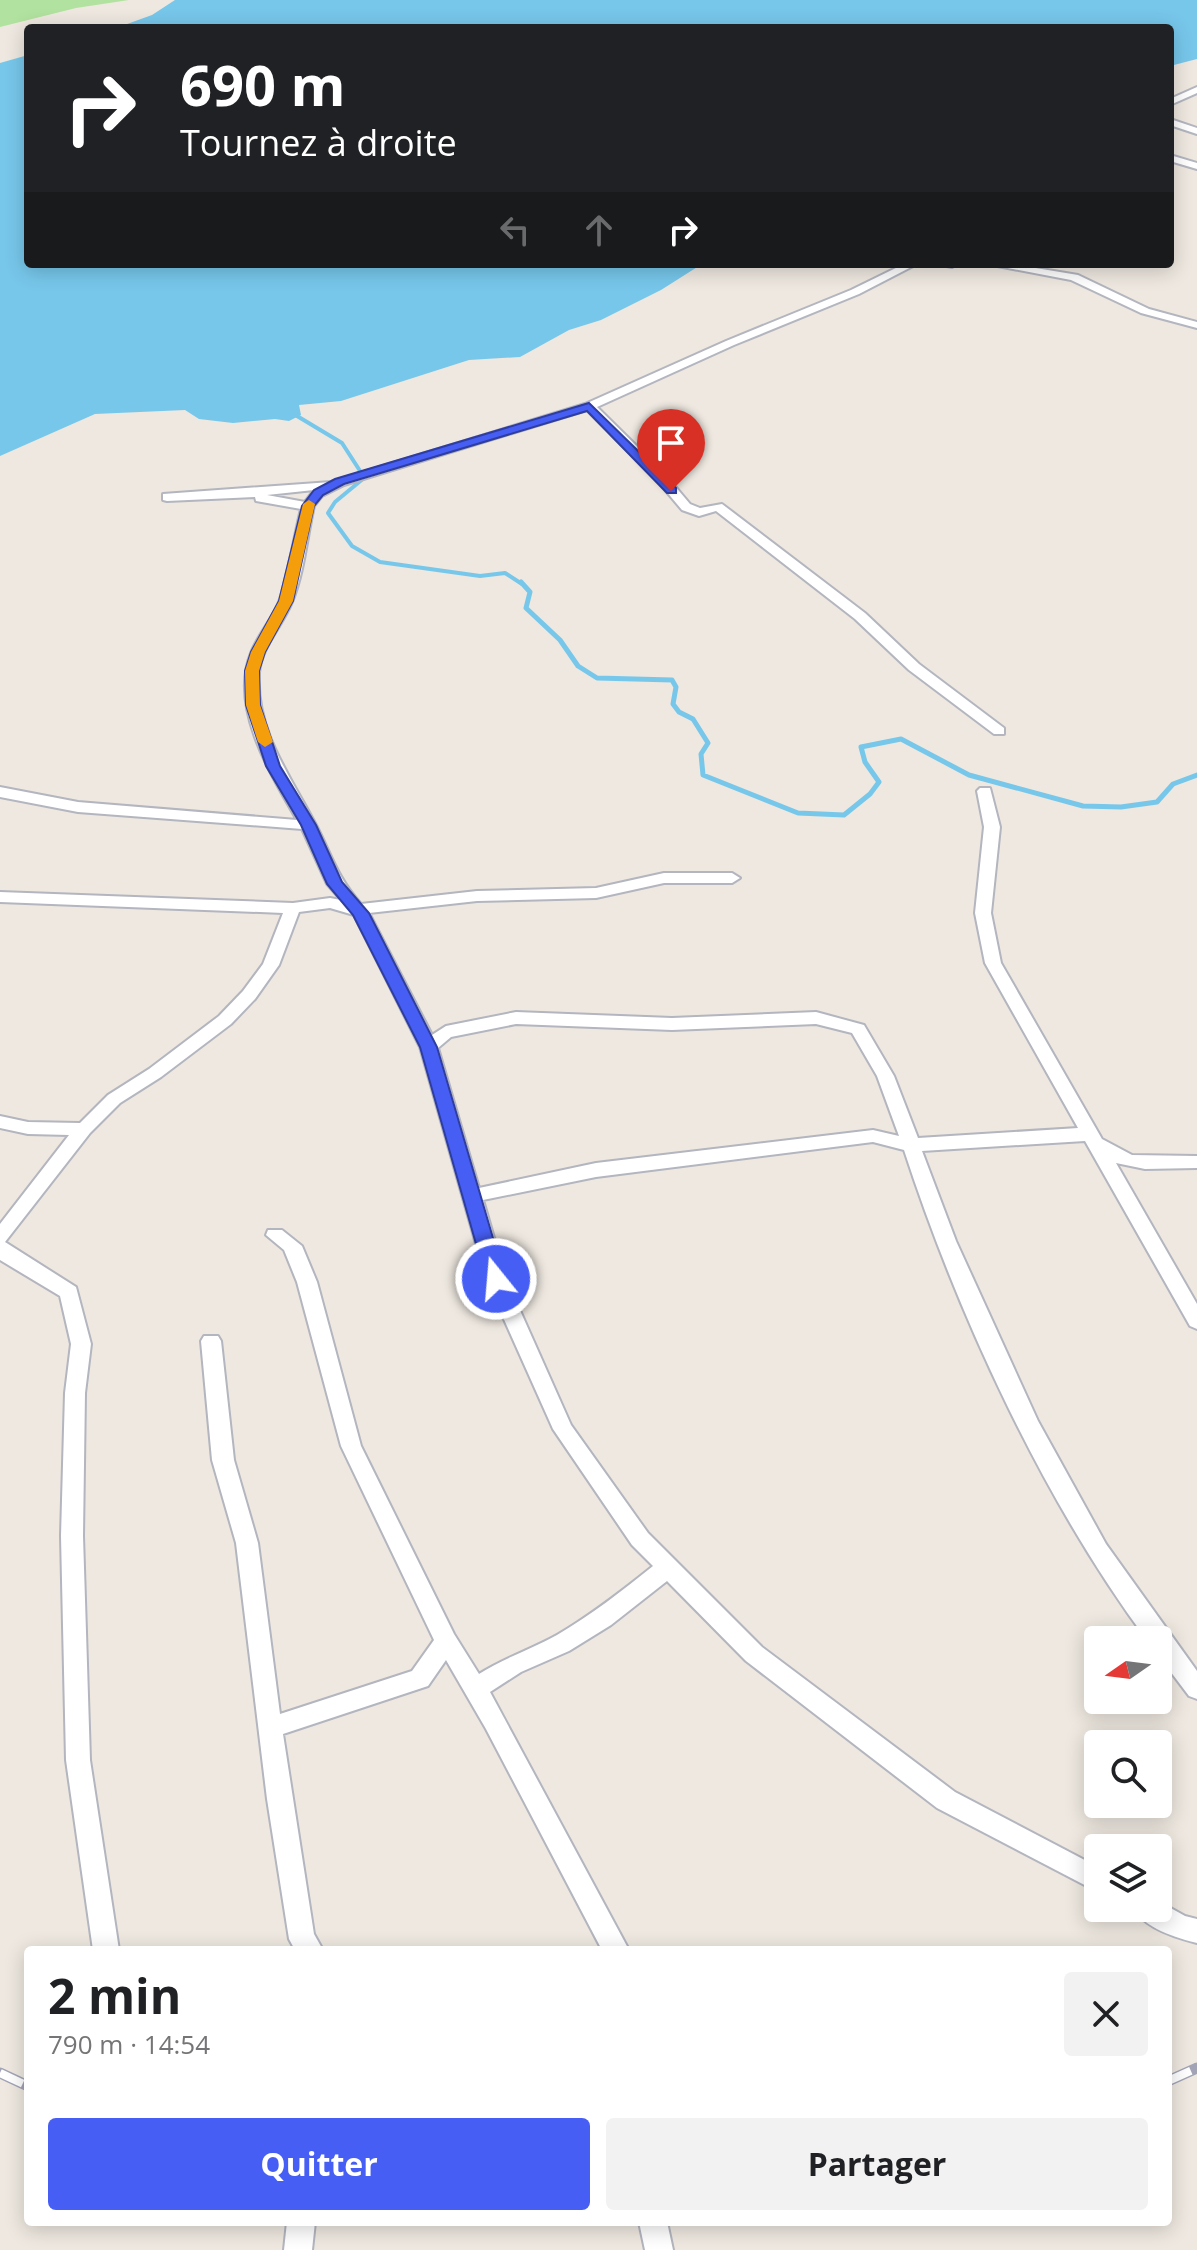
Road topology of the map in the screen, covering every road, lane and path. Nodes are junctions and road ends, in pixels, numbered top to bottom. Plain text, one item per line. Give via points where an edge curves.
1 (1197, 90) edge
2 (1174, 100) edge
3 (1174, 123) edge
4 (1197, 131) edge
5 (1174, 159) edge
6 (1197, 168) edge
7 (1174, 172) edge
8 (904, 268) edge
9 (1017, 268) edge
10 (1197, 325) edge
11 (589, 406) junction
12 (333, 485) junction
13 (245, 494) junction
14 (167, 497) dead end
15 (308, 506) junction
16 (999, 731) dead end
17 (985, 791) dead end
18 (0, 792) edge
19 (308, 825) junction
20 (732, 878) dead end
21 (0, 897) edge
22 (293, 908) junction
23 (357, 909) junction
24 (429, 1047) junction
25 (0, 1122) edge
26 (84, 1129) junction
27 (1089, 1134) junction
28 (909, 1145) junction
29 (1197, 1162) edge
30 (471, 1196) junction
31 (275, 1235) dead end
32 (0, 1237) edge
33 (0, 1248) edge
34 (1197, 1321) edge
35 (211, 1341) dead end
36 (667, 1568) junction
37 (446, 1641) junction
38 (476, 1689) junction
39 (1197, 1689) edge
40 (271, 1727) junction
41 (1084, 1873) edge
42 (1172, 1922) edge
43 (1197, 1931) edge
44 (105, 1946) edge
45 (307, 1946) edge
46 (614, 1946) edge
47 (301, 2226) edge
48 (654, 2226) edge
49 (298, 2250) edge
50 (659, 2250) edge

1 - 2 street
3 - 4 street
5 - 6 street
6 - 7 street
8 - 11 street
9 - 10 street via 1074,277 1145,311
11 - 12 street
11 - 16 street via 686,507 699,512 718,507
12 - 13 street
12 - 15 street
13 - 14 street
13 - 15 street
15 - 19 street via 286,601 258,652 251,687 273,766
17 - 27 street via 992,827 983,913 993,963
18 - 19 street via 78,807
19 - 23 street via 335,884
20 - 23 street via 664,878 596,893 477,896
21 - 22 street
22 - 23 street via 330,903
22 - 26 street via 271,965 249,995 225,1020 114,1099
23 - 24 street
24 - 28 street via 446,1032 516,1018 672,1024 816,1018 858,1029 868,1042
24 - 30 street
25 - 26 street
26 - 32 street
27 - 28 street
27 - 29 street via 1108,1154 1127,1161
27 - 34 street
28 - 30 street via 873,1136 692,1157
28 - 39 street via 1001,1366 1058,1477 1124,1591
30 - 36 street via 496,1279 563,1429 632,1528
31 - 37 street via 292,1246 307,1282 351,1446
33 - 44 street via 69,1292 81,1344 75,1393 73,1656 78,1760
35 - 40 street via 223,1460 247,1543
36 - 38 street via 572,1638
36 - 41 street via 754,1654 946,1800
37 - 38 street
37 - 40 street via 420,1679
38 - 46 street
40 - 45 street
42 - 43 street
47 - 49 street
48 - 50 street

